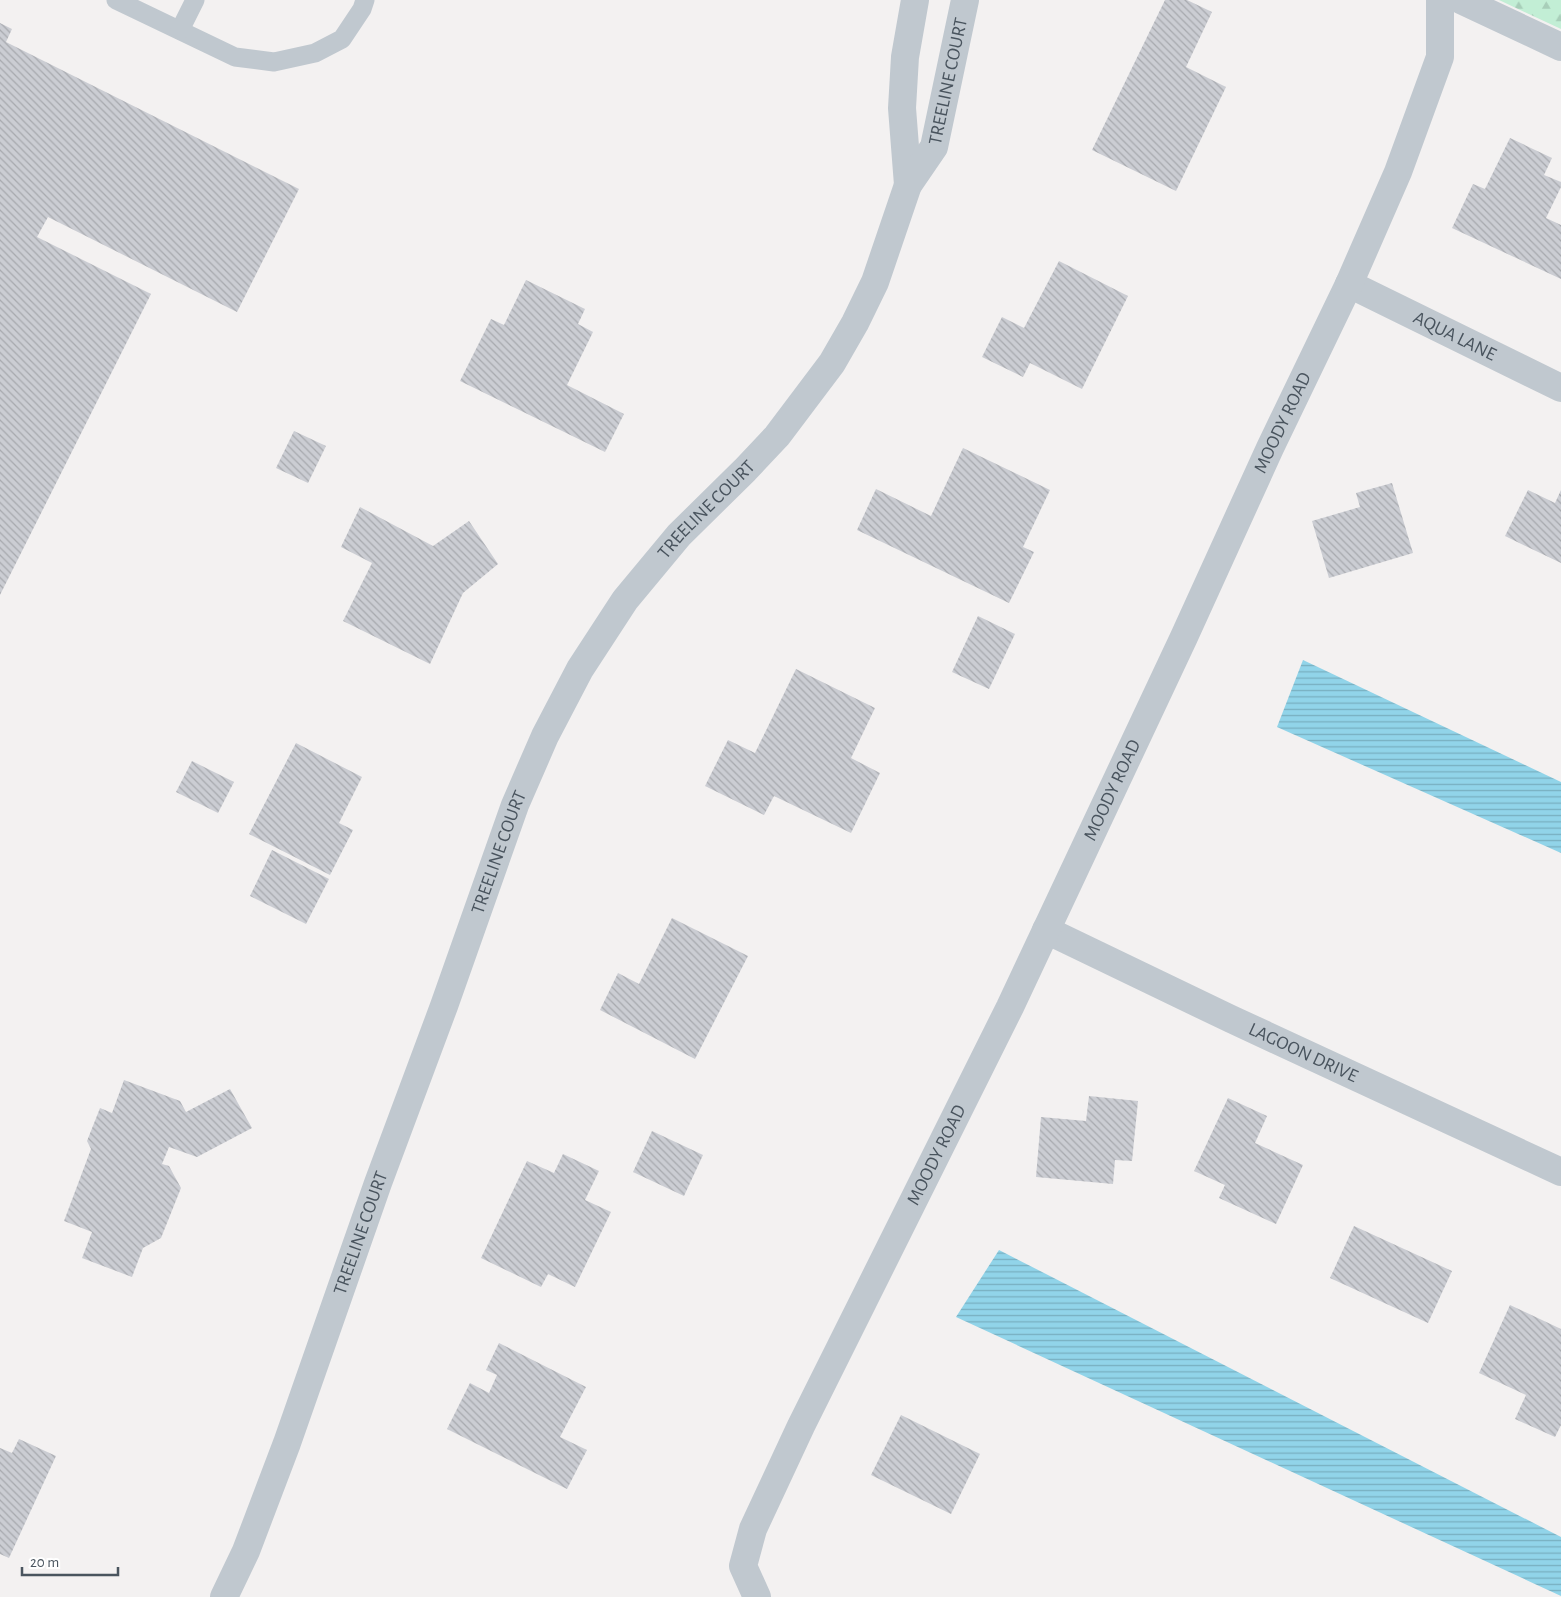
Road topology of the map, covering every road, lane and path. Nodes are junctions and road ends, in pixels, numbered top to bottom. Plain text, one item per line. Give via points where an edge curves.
1 (116, 0) edge
2 (195, 0) edge
3 (366, 0) edge
4 (915, 0) edge
5 (965, 0) edge
6 (1440, 0) edge
7 (1461, 0) edge
8 (180, 30) junction
9 (1561, 47) edge
10 (908, 185) junction
11 (1349, 284) junction
12 (1561, 388) edge
13 (1046, 930) junction
14 (1561, 1172) edge
15 (224, 1597) edge
16 (756, 1597) edge

1 - 8 lane
2 - 8 lane
3 - 8 lane via 342,39 315,53 274,62 235,57
4 - 10 street, TREELINE COURT via 905,57 902,108
5 - 10 street, TREELINE COURT via 934,147
6 - 11 street, MOODY ROAD via 1440,58 1398,172
7 - 9 street
10 - 15 street, TREELINE COURT via 875,282 832,363 777,436 678,536 625,600 580,669 544,736 515,805 287,1444 246,1551
11 - 12 street, AQUA LANE
11 - 13 street, MOODY ROAD
13 - 14 street, LAGOON DRIVE
13 - 16 street, MOODY ROAD via 753,1529 744,1566

